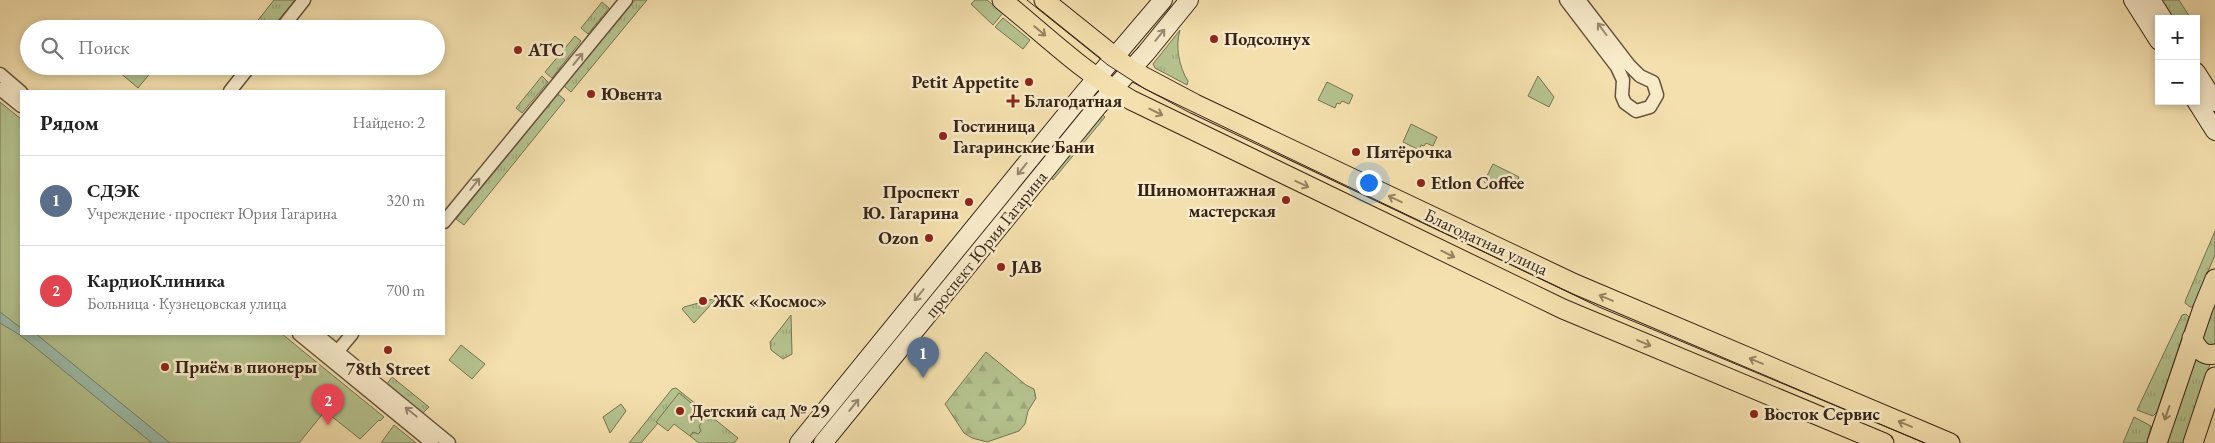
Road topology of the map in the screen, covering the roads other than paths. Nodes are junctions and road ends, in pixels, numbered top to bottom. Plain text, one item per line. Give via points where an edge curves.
1 (304, 0) edge
2 (626, 0) edge
3 (1002, 0) edge
4 (1044, 0) edge
5 (1163, 0) edge
6 (1188, 0) edge
7 (1566, 0) edge
8 (1579, 0) edge
9 (2133, 0) edge
10 (2151, 0) edge
11 (2160, 15) edge
12 (287, 20) edge
13 (2155, 35) edge
14 (1114, 58) junction
15 (1131, 70) junction
16 (0, 74) edge
17 (243, 75) edge
18 (1097, 78) junction
19 (2200, 78) edge
20 (0, 89) edge
21 (231, 90) edge
22 (1113, 90) junction
23 (20, 91) edge
24 (2215, 102) edge
25 (20, 105) edge
26 (2199, 105) edge
27 (2215, 130) edge
28 (445, 221) edge
29 (2215, 279) edge
30 (301, 335) edge
31 (317, 335) edge
32 (351, 335) edge
33 (2192, 338) junction
34 (2215, 354) edge
35 (334, 356) junction
36 (2215, 377) edge
37 (432, 443) edge
38 (449, 443) edge
39 (799, 443) edge
40 (823, 443) edge
41 (1884, 443) edge
42 (1950, 443) edge
43 (2157, 443) edge
44 (2193, 443) edge

1 - 12 street
28 -> 2 street
3 -> 18 main road, Благодатная улица
4 - 14 main road, Благодатная улица
5 - 14 main road, проспект Юрия Гагарина
15 -> 6 main road, проспект Юрия Гагарина
7 -> 8 street via 1617,67 1623,80 1625,103 1636,110 1650,107 1657,95 1653,82 1640,76 1629,65
9 - 13 main road
10 - 11 main road
14 - 15 main road, Благодатная улица
14 - 18 main road, проспект Юрия Гагарина
15 - 22 main road, проспект Юрия Гагарина
42 -> 15 main road, Благодатная улица via 1575,284 1195,104
16 - 23 street
17 - 21 street
18 - 22 main road, Благодатная улица
18 -> 39 main road, проспект Юрия Гагарина
19 - 24 main road
20 - 25 street
40 -> 22 main road, проспект Юрия Гагарина
22 -> 41 main road, Благодатная улица via 1563,309
26 - 27 main road
29 - 33 main road
30 - 35 street
31 - 35 street
32 - 35 street
33 - 34 main road via 2204,354
33 -> 43 main road
35 - 37 street
38 -> 35 street
36 - 44 main road

